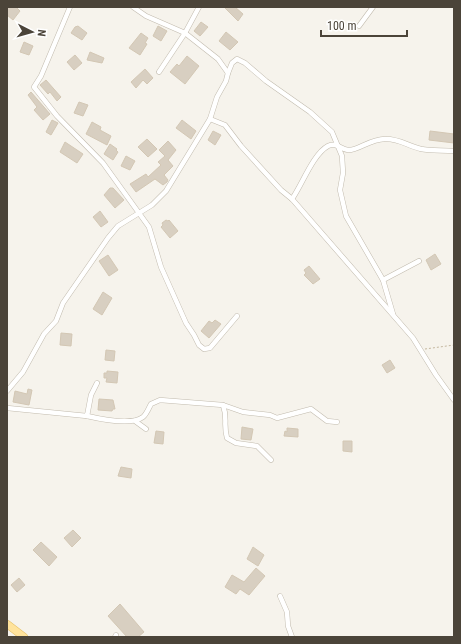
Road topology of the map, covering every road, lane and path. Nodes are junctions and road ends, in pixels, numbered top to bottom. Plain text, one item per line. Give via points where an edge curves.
1 (70, 7) edge
2 (133, 7) edge
3 (199, 7) edge
4 (373, 7) edge
5 (359, 26) dead end
6 (185, 33) junction
7 (159, 72) dead end
8 (228, 73) junction
9 (210, 119) junction
10 (336, 144) junction
11 (454, 150) edge
12 (292, 199) junction
13 (138, 212) junction
14 (419, 261) dead end
15 (384, 280) junction
16 (393, 315) junction
17 (237, 316) dead end
18 (454, 345) edge
19 (420, 350) junction
20 (97, 383) dead end
21 (7, 391) edge
22 (454, 400) edge
23 (223, 405) junction
24 (7, 408) edge
25 (86, 416) junction
26 (135, 421) junction
27 (337, 422) dead end
28 (146, 429) dead end
29 (271, 460) dead end
30 (280, 596) dead end
31 (7, 624) edge
32 (24, 637) edge
33 (292, 637) edge

1 - 13 street via 34,87 57,116 103,163
2 - 6 street via 146,16
3 - 6 street
4 - 5 street
6 - 7 street
6 - 8 street via 218,59
8 - 9 street
8 - 10 street via 232,62 237,59 245,63 322,122 332,132
9 - 12 street via 225,125 241,146
9 - 13 street via 166,191 152,205
10 - 11 street via 348,150 384,139 401,140 420,148
10 - 12 street via 328,146 319,156
10 - 15 street via 342,156 340,190 346,216
12 - 16 street
13 - 17 street via 149,227 161,267 180,312 199,345 204,349 210,348
13 - 21 street via 118,226 108,238 63,303 56,321 44,334 23,372
14 - 15 street
15 - 16 street
16 - 19 street
18 - 19 path
19 - 22 street
20 - 25 street
23 - 26 street via 160,400 151,404 144,417
23 - 27 street via 243,412 277,418 311,409 327,421
23 - 29 street via 227,415 224,428 227,438 236,443 257,446
24 - 25 street
25 - 26 street
26 - 28 street
30 - 33 street via 287,612
31 - 32 main road

